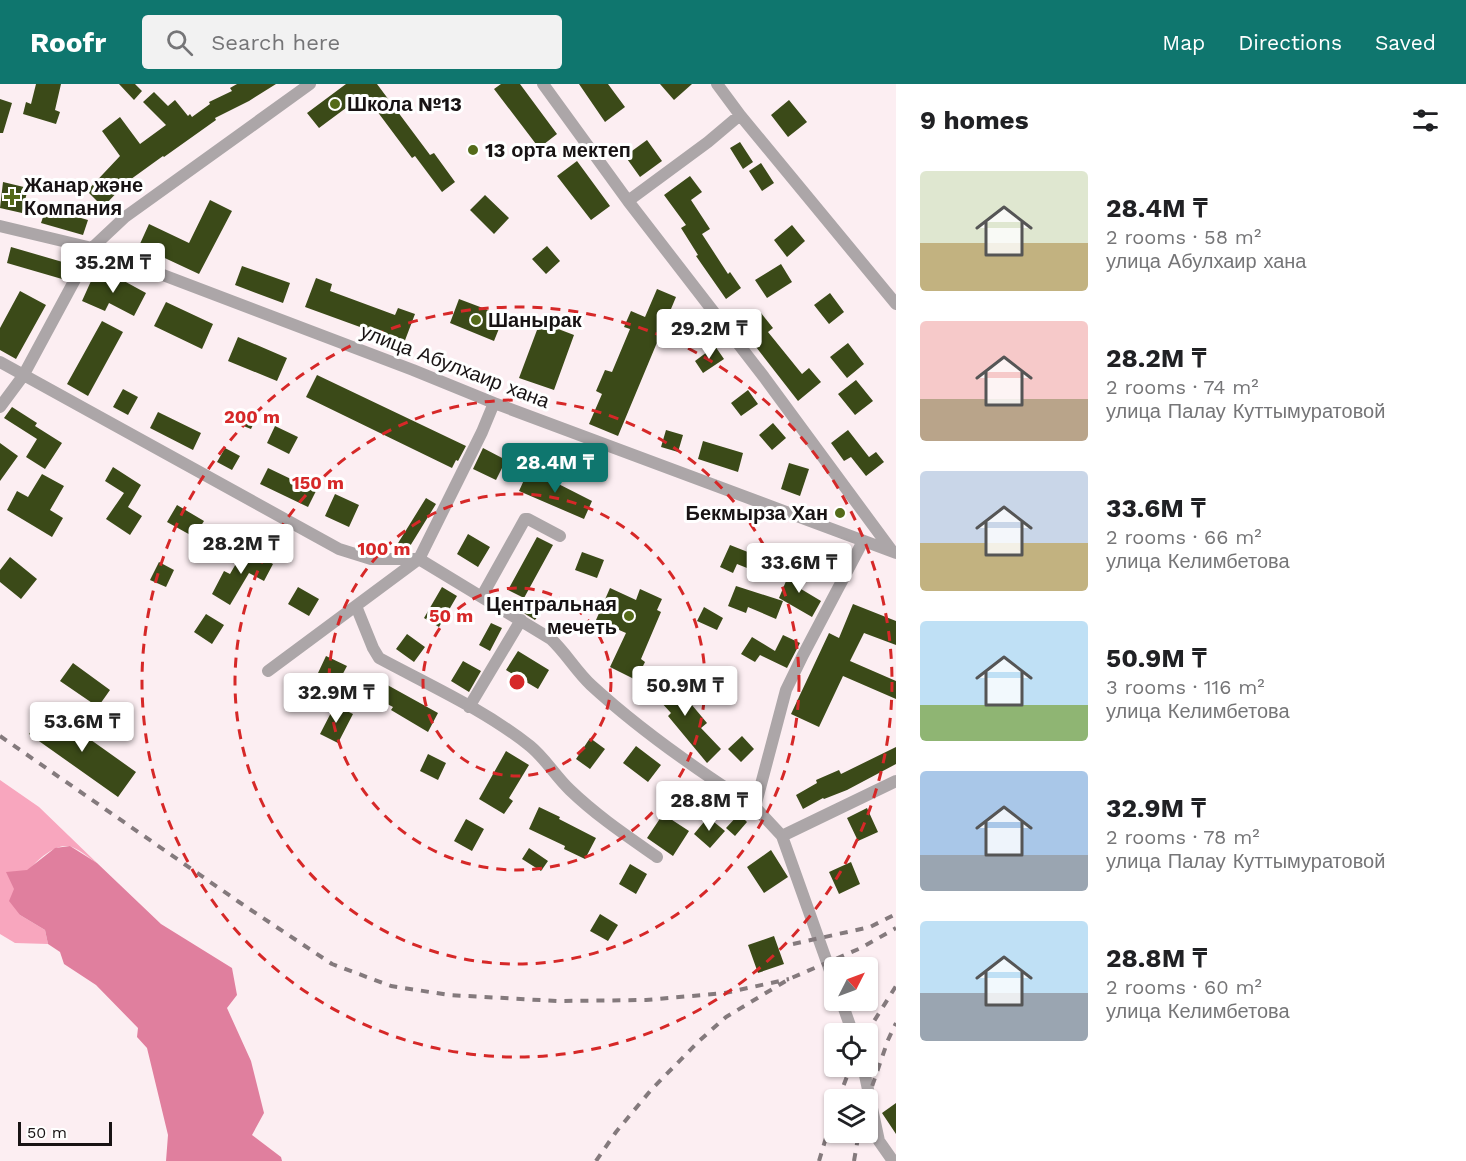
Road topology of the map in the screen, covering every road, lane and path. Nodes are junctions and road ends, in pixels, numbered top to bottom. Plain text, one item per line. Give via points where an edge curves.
1 (310, 84) edge
2 (543, 84) edge
3 (717, 84) edge
4 (740, 115) junction
5 (628, 201) junction
6 (0, 226) edge
7 (92, 248) junction
8 (896, 304) edge
9 (0, 363) edge
10 (23, 376) junction
11 (494, 403) junction
12 (0, 407) edge
13 (560, 536) dead end
14 (863, 541) junction
15 (894, 552) edge
16 (419, 559) junction
17 (482, 596) junction
18 (356, 606) junction
19 (521, 620) junction
20 (268, 671) dead end
21 (469, 707) junction
22 (896, 781) edge
23 (755, 807) junction
24 (783, 836) junction
25 (657, 858) dead end
26 (825, 957) edge
27 (865, 1077) edge
28 (893, 1161) edge

1 - 7 street via 124,217
2 - 5 street
3 - 4 street
4 - 5 street
4 - 8 street
5 - 15 street
6 - 7 street, улица Абулхаир хана
7 - 10 street
7 - 11 street, улица Абулхаир хана
9 - 10 street
10 - 12 street
10 - 16 street via 339,549 371,559
11 - 14 street, улица Абулхаир хана
11 - 16 street
13 - 17 street via 525,519
14 - 15 street, улица Абулхаир хана
14 - 23 street via 786,690
16 - 17 street
16 - 18 street
17 - 19 street
18 - 20 street
18 - 21 street via 379,658
19 - 21 street
19 - 23 street via 562,648 590,684 684,760
21 - 25 street via 531,747 568,789
22 - 24 street
23 - 24 street
24 - 26 street
27 - 28 street via 879,1142

